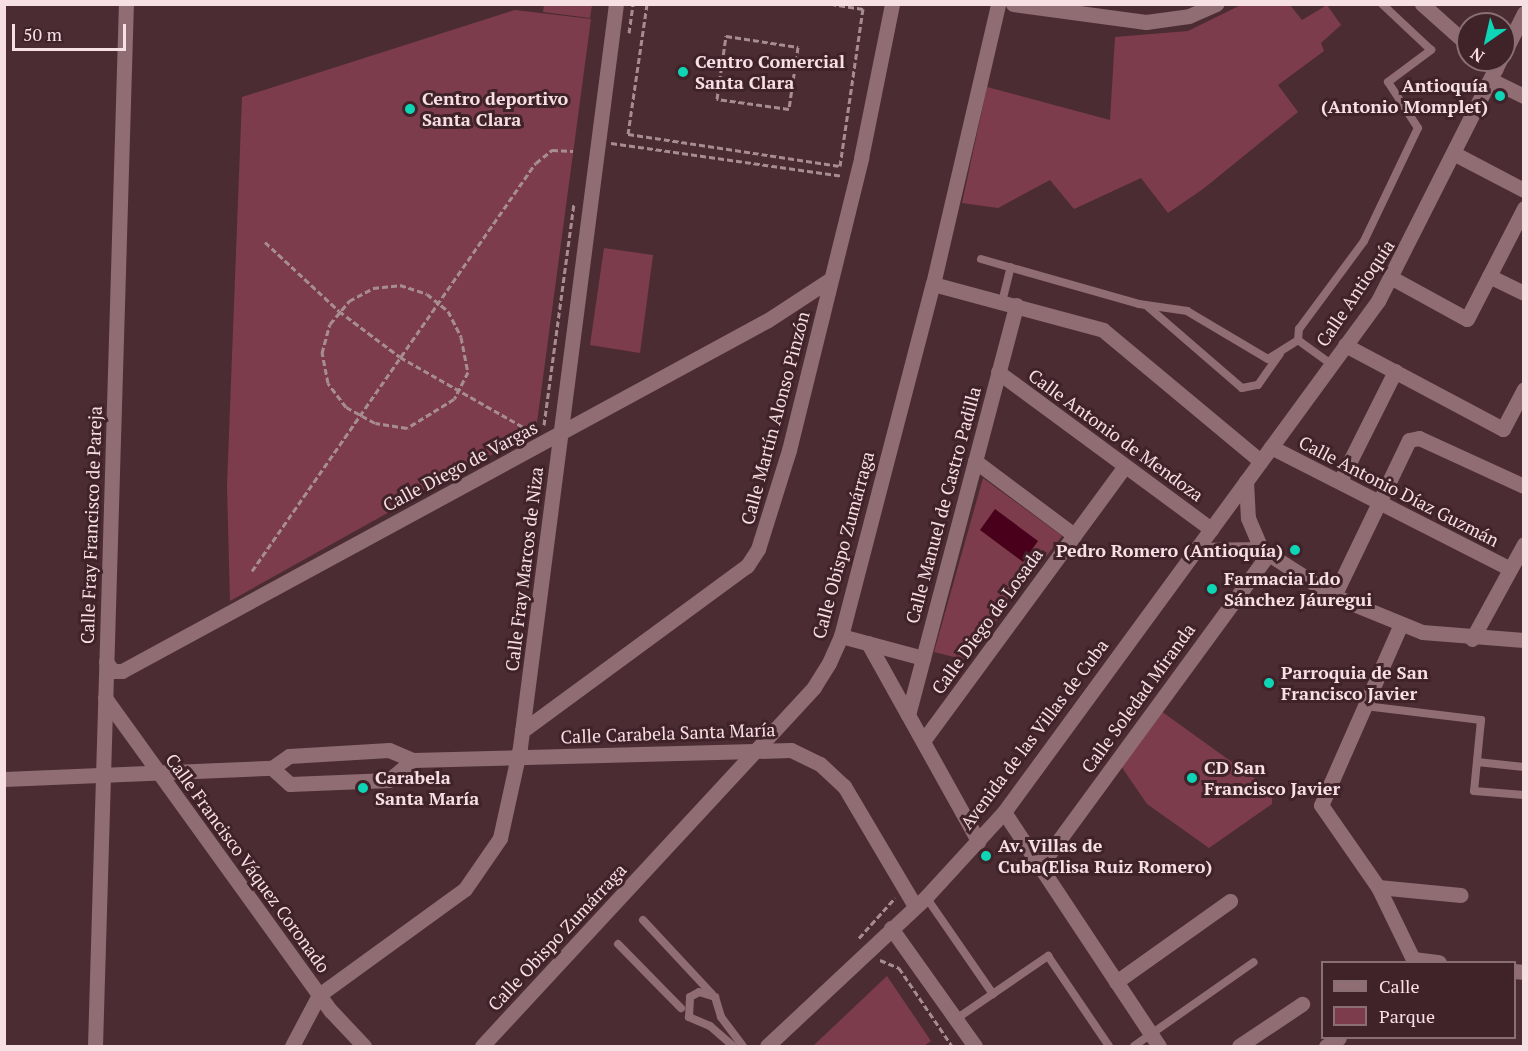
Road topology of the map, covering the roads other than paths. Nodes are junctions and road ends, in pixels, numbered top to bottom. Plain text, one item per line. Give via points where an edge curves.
1 (126, 4) edge
2 (616, 4) edge
3 (892, 4) edge
4 (998, 4) edge
5 (1013, 4) edge
6 (1216, 4) edge
7 (1382, 4) edge
8 (1422, 4) edge
9 (1456, 34) edge
10 (1491, 72) edge
11 (1498, 72) edge
12 (1524, 96) edge
13 (1455, 154) junction
14 (1524, 190) edge
15 (1524, 208) edge
16 (981, 259) dead end
17 (1011, 267) junction
18 (1489, 276) junction
19 (1392, 278) junction
20 (831, 279) junction
21 (933, 284) junction
22 (1524, 293) edge
23 (1009, 304) junction
24 (1147, 306) junction
25 (1298, 340) junction
26 (1345, 345) junction
27 (1281, 352) junction
28 (1331, 364) junction
29 (998, 372) junction
30 (1395, 372) junction
31 (1524, 388) edge
32 (561, 433) junction
33 (1271, 447) junction
34 (975, 461) junction
35 (1260, 461) junction
36 (1125, 466) junction
37 (1246, 481) junction
38 (1340, 481) junction
39 (1524, 486) edge
40 (1378, 500) junction
41 (1211, 529) junction
42 (1074, 535) junction
43 (1524, 544) edge
44 (1196, 550) junction
45 (1264, 551) junction
46 (1510, 569) junction
47 (1334, 596) junction
48 (1401, 624) junction
49 (841, 636) junction
50 (1472, 639) junction
51 (1524, 640) edge
52 (868, 643) junction
53 (923, 658) junction
54 (106, 662) junction
55 (105, 698) junction
56 (1365, 705) junction
57 (908, 715) junction
58 (522, 731) junction
59 (923, 741) junction
60 (759, 747) junction
61 (514, 758) junction
62 (413, 760) junction
63 (1477, 762) junction
64 (1524, 767) edge
65 (272, 768) junction
66 (161, 773) junction
67 (103, 775) junction
68 (4, 779) edge
69 (1524, 795) edge
70 (1004, 812) junction
71 (978, 842) junction
72 (1040, 866) junction
73 (1378, 887) junction
74 (1461, 895) dead end
75 (1230, 901) dead end
76 (921, 902) junction
77 (643, 920) dead end
78 (891, 928) junction
79 (618, 944) dead end
80 (1426, 961) edge
81 (1254, 962) dead end
82 (1116, 982) junction
83 (993, 994) junction
84 (319, 995) junction
85 (715, 997) junction
86 (1302, 1004) dead end
87 (681, 1008) dead end
88 (956, 1019) junction
89 (1155, 1040) edge
90 (95, 1047) edge
91 (292, 1047) edge
92 (364, 1047) edge
93 (482, 1047) edge
94 (733, 1047) edge
95 (743, 1047) edge
96 (767, 1047) edge
97 (975, 1047) edge
98 (1109, 1047) edge
99 (1134, 1047) edge
100 (1239, 1047) edge

1 - 54 street, Calle Fray Francisco de Pareja
2 - 32 street, Calle Fray Marcos de Niza
3 - 20 street, Calle Martín Alonso Pinzón
4 - 21 street, Calle Obispo Zumárraga
5 - 6 street via 1146,22 1189,16
7 - 25 lane via 1430,46 1388,82 1418,128 1364,241 1299,329
8 - 9 street
10 - 13 street, Calle Antioquía
11 - 12 street
13 - 14 street
13 - 19 street, Calle Antioquía
15 - 18 street
16 - 17 lane
17 - 23 lane
17 - 24 lane
18 - 19 street via 1467,319
18 - 22 street
19 - 26 street, Calle Antioquía
20 - 32 street, Calle Diego de Vargas via 768,320
20 - 58 street, Calle Martín Alonso Pinzón via 758,549 747,566
21 - 23 street
21 - 49 street, Calle Obispo Zumárraga
23 - 29 street, Calle Manuel de Castro Padilla
23 - 35 street via 1102,330
24 - 27 lane via 1186,311 1256,355 1268,358
24 - 27 lane via 1242,388 1258,386
25 - 27 lane
25 - 28 lane
26 - 28 street, Calle Antioquía
26 - 30 street
28 - 33 street, Calle Antioquía
29 - 34 street, Calle Manuel de Castro Padilla
29 - 36 street, Calle Antonio de Mendoza
30 - 31 street via 1503,429
30 - 38 street
32 - 54 street, Calle Diego de Vargas via 122,671 113,671
32 - 58 street, Calle Fray Marcos de Niza
33 - 35 street, Calle Antioquía
33 - 38 street, Calle Antonio Díaz Guzmán
34 - 42 street
34 - 53 street, Calle Manuel de Castro Padilla
35 - 37 street, Calle Antioquía
36 - 41 street, Calle Antonio de Mendoza
36 - 42 street, Calle Diego de Losada
37 - 41 street, Calle Antioquía
37 - 45 street via 1248,518
38 - 40 street, Calle Antonio Díaz Guzmán
39 - 40 street via 1419,438 1409,440
40 - 46 street, Calle Antonio Díaz Guzmán
40 - 47 street
41 - 44 street, Avenida de las Villas de Cuba
42 - 59 street, Calle Diego de Losada
43 - 46 street
44 - 45 street
44 - 70 street, Avenida de las Villas de Cuba
45 - 47 street
45 - 72 street, Calle Soledad Miranda
46 - 50 street
47 - 48 street
48 - 50 street
48 - 56 street
49 - 52 street
49 - 60 street, Calle Obispo Zumárraga via 814,687
50 - 51 street
52 - 53 street
52 - 57 street
53 - 57 street, Calle Manuel de Castro Padilla
54 - 55 street, Calle Fray Francisco de Pareja
55 - 66 street, Calle Francisco Váquez Coronado
55 - 67 street, Calle Fray Francisco de Pareja
56 - 63 lane via 1481,720
56 - 73 street via 1321,805
57 - 59 street
58 - 61 street, Calle Fray Marcos de Niza
59 - 71 street
60 - 61 street, Calle Carabela Santa María
60 - 76 street, Calle Carabela Santa María via 791,750 820,764 844,786
60 - 93 street, Calle Obispo Zumárraga
61 - 62 street, Calle Carabela Santa María
61 - 84 street, Calle Fray Marcos de Niza via 500,838 465,889
62 - 65 street, Calle Carabela Santa María via 389,750 289,756
62 - 65 street via 389,780 290,784
63 - 64 lane
63 - 69 lane via 1474,791
65 - 66 street, Calle Carabela Santa María
66 - 67 street, Calle Carabela Santa María
66 - 84 street, Calle Francisco Váquez Coronado
67 - 68 street, Calle Carabela Santa María
67 - 90 street, Calle Fray Francisco de Pareja
70 - 71 street, Avenida de las Villas de Cuba
70 - 72 street
71 - 76 street, Avenida de las Villas de Cuba
72 - 82 street
73 - 74 street
73 - 80 street via 1413,959
75 - 82 street
76 - 78 street, Avenida de las Villas de Cuba
76 - 83 lane
77 - 85 lane
78 - 88 street
78 - 96 street, Avenida de las Villas de Cuba
79 - 87 lane
81 - 89 lane
82 - 89 street
83 - 88 lane
83 - 98 lane via 1048,956
84 - 91 street, Calle Fray Marcos de Niza
84 - 92 street, Calle Francisco Váquez Coronado
85 - 94 lane via 694,994 687,1012
85 - 95 lane via 721,1017
86 - 100 street
88 - 97 street
89 - 99 lane

